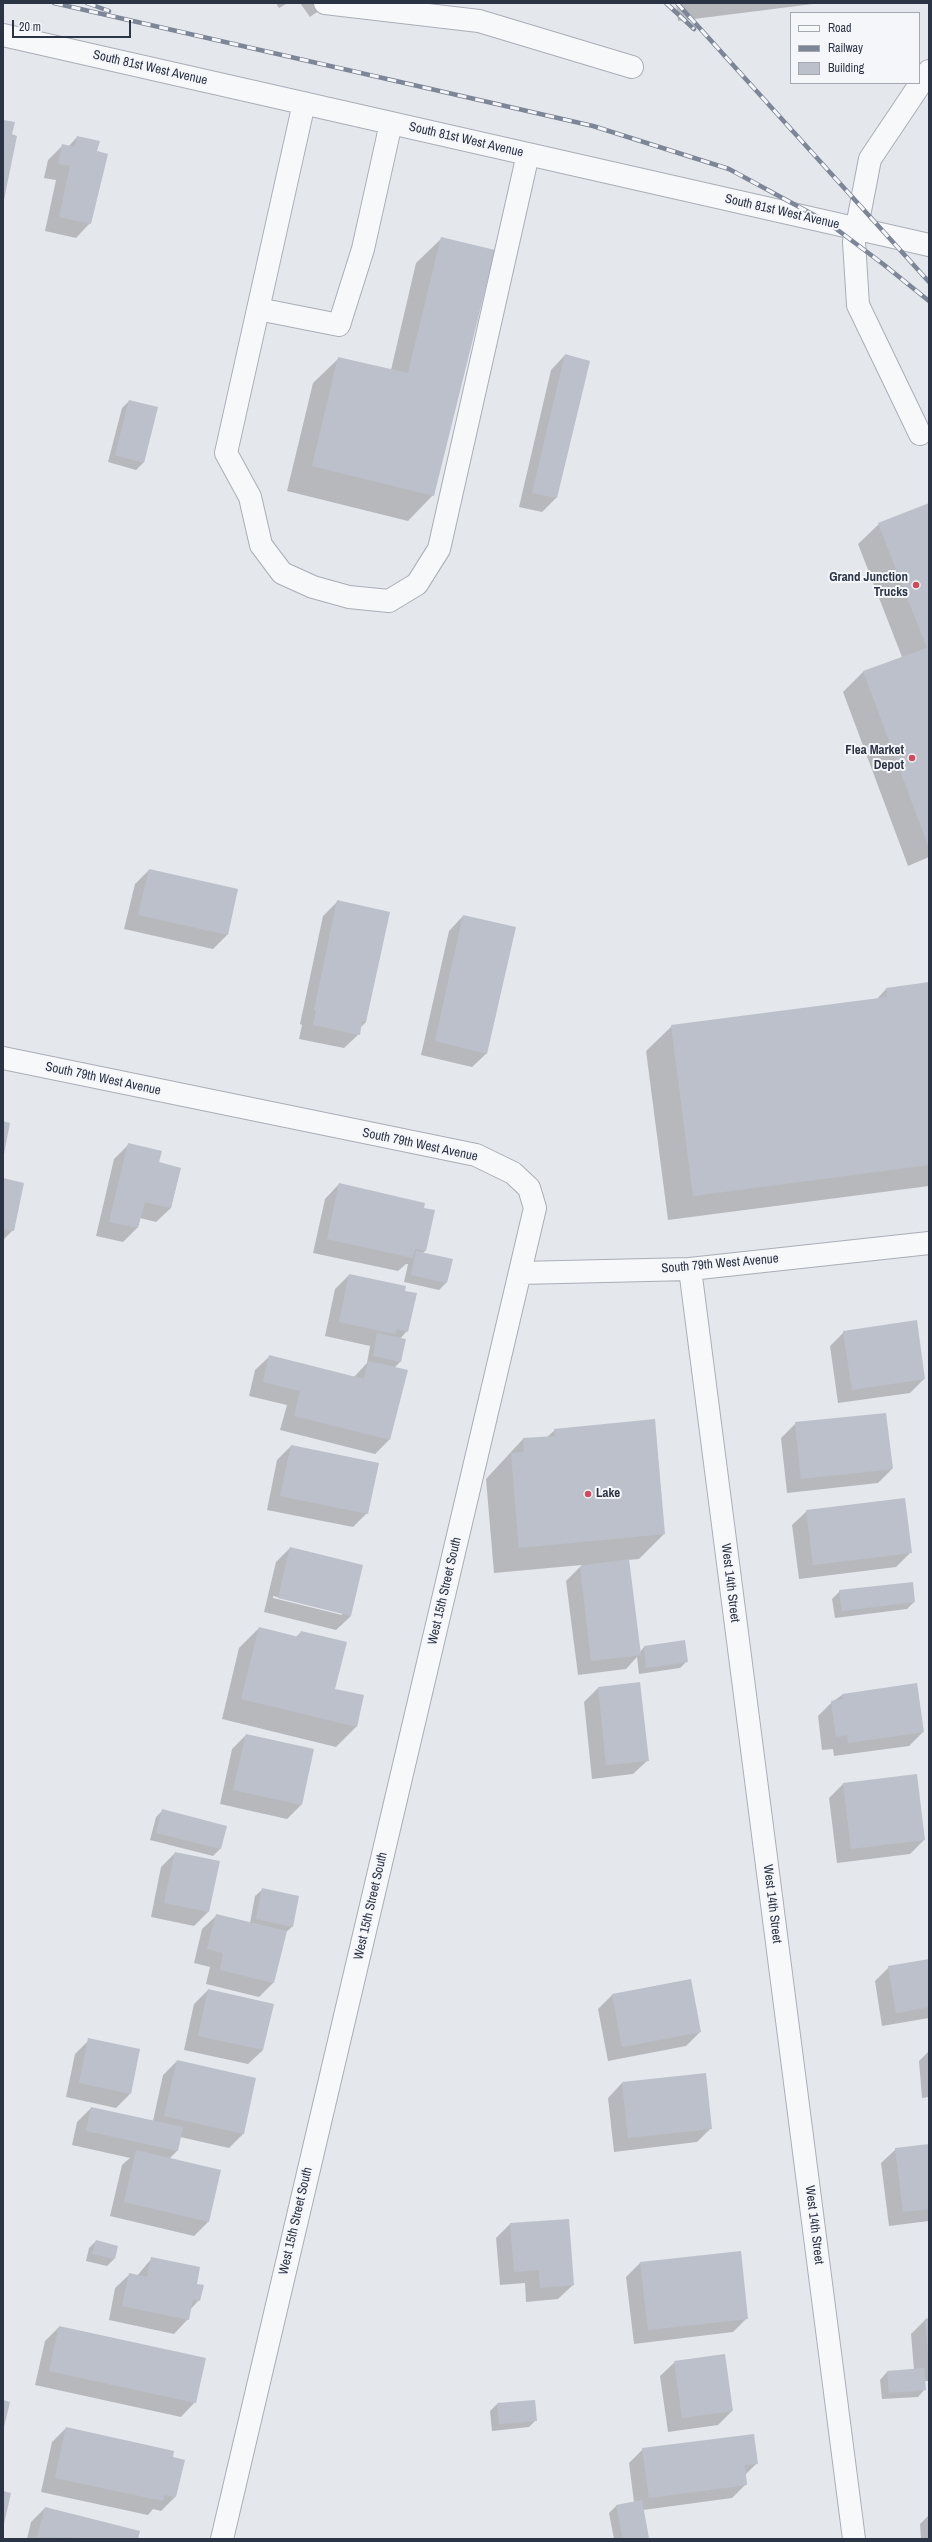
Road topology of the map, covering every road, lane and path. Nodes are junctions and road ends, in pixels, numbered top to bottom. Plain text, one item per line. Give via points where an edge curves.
1 (325, 3) edge
2 (3, 35) edge
3 (632, 67) dead end
4 (929, 71) edge
5 (304, 103) junction
6 (391, 123) junction
7 (528, 154) junction
8 (857, 229) junction
9 (929, 245) edge
10 (258, 309) junction
11 (920, 434) dead end
12 (3, 1058) edge
13 (929, 1243) edge
14 (690, 1269) junction
15 (520, 1273) junction
16 (222, 2539) edge
17 (854, 2539) edge

1 - 3 street via 479,21
2 - 5 street, South 81st West Avenue
4 - 8 street via 870,159
5 - 6 street, South 81st West Avenue
5 - 10 street
6 - 7 street, South 81st West Avenue
6 - 10 street via 362,249 340,325
7 - 8 street, South 81st West Avenue
7 - 10 street via 439,549 417,584 389,600 356,598 313,587 282,573 261,545 250,497 226,453
8 - 9 street, South 81st West Avenue
8 - 11 street via 854,242 858,305
12 - 15 street, South 79th West Avenue via 476,1155 514,1173 529,1188 535,1208
13 - 14 street, South 79th West Avenue
14 - 15 street, South 79th West Avenue
14 - 17 street, West 14th Street
15 - 16 street, West 15th Street South

